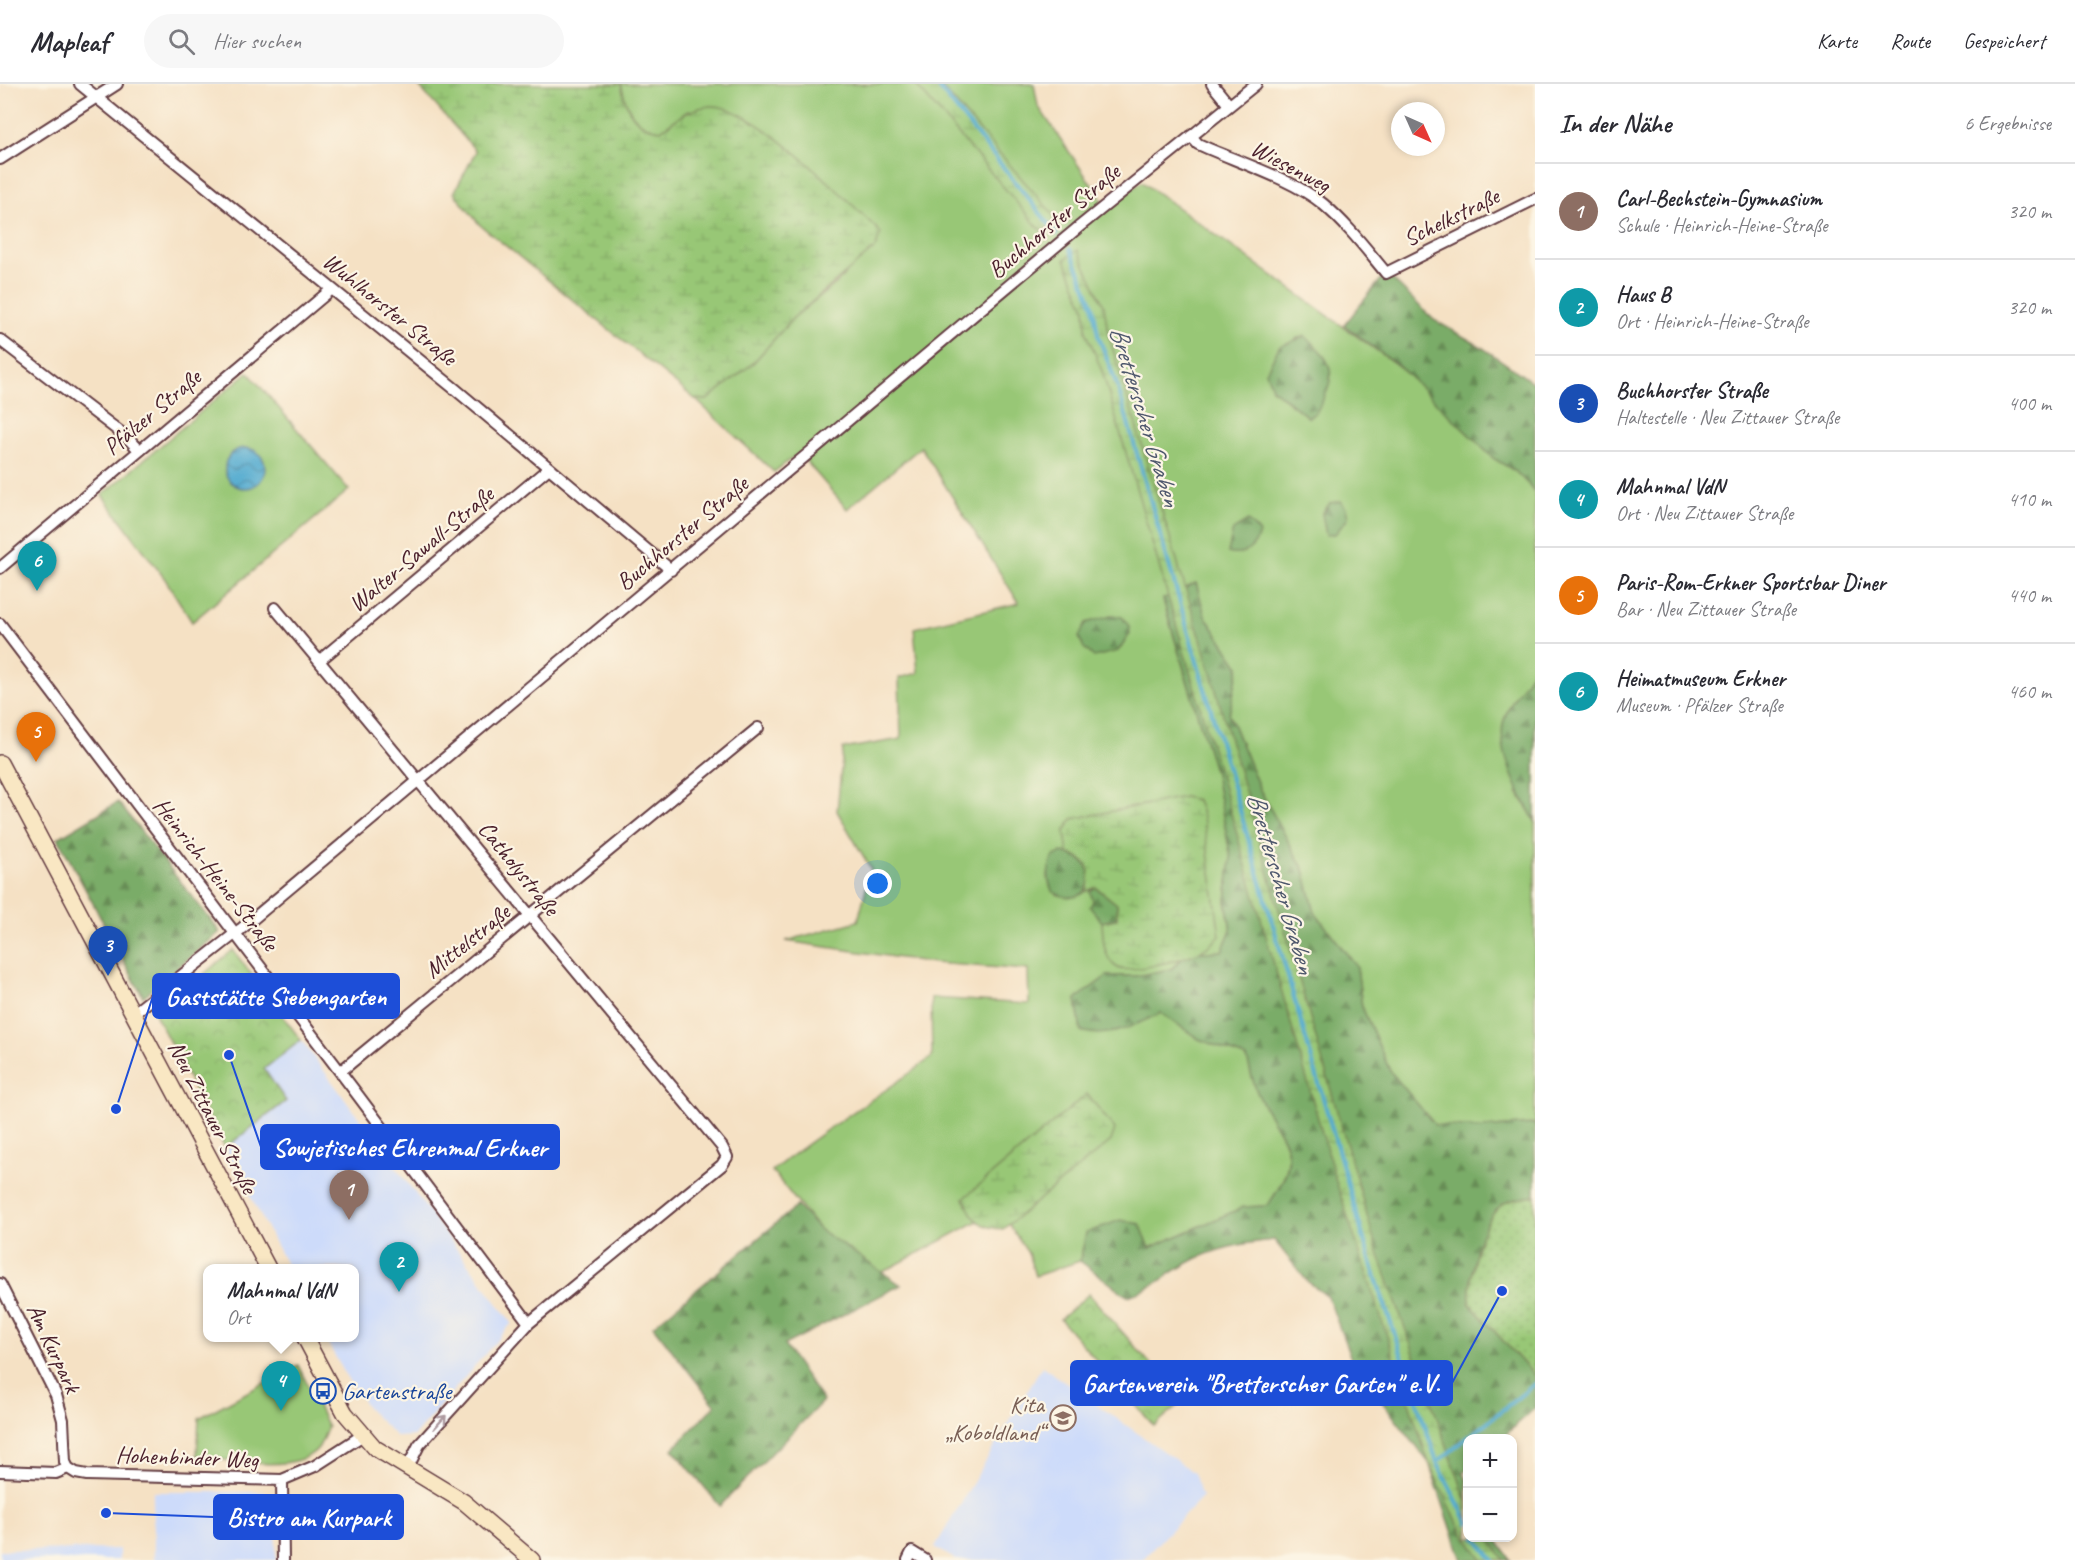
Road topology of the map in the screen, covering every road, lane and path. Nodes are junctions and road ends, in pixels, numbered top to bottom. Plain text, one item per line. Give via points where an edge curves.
1 (80, 84) edge
2 (117, 84) edge
3 (1212, 84) edge
4 (1256, 84) edge
5 (96, 98) junction
6 (1228, 105) junction
7 (1191, 136) junction
8 (0, 159) edge
9 (1535, 199) edge
10 (1386, 273) joint
11 (332, 289) junction
12 (0, 340) edge
13 (140, 450) junction
14 (549, 468) junction
15 (0, 568) edge
16 (671, 570) junction
17 (275, 608) dead end
18 (0, 624) edge
19 (319, 661) junction
20 (758, 728) dead end
21 (0, 763) edge
22 (419, 780) junction
23 (531, 916) junction
24 (234, 934) junction
25 (134, 1013) junction
26 (341, 1071) junction
27 (265, 1264) edge
28 (0, 1284) edge
29 (529, 1323) junction
30 (307, 1342) edge
31 (363, 1435) junction
32 (68, 1468) junction
33 (407, 1469) junction
34 (0, 1471) edge
35 (282, 1480) junction
36 (910, 1556) edge
37 (283, 1560) edge
38 (532, 1560) edge
39 (926, 1560) edge

1 - 5 street, Wuhlhorster Straße
2 - 5 street
3 - 6 street
4 - 6 street, Buchhorster Straße
5 - 8 street
5 - 11 street, Wuhlhorster Straße
6 - 7 street, Buchhorster Straße
7 - 10 street, Wiesenweg via 1198,144 1303,190 1323,203
7 - 16 street, Buchhorster Straße
9 - 10 street, Schelkstraße
11 - 13 street, Pfälzer Straße
11 - 14 street, Wuhlhorster Straße
12 - 13 street
13 - 15 street, Pfälzer Straße
14 - 16 street, Wuhlhorster Straße
14 - 19 street, Walter-Sawall-Straße
16 - 22 street, Buchhorster Straße
17 - 19 street, Catholystraße
18 - 24 street, Heinrich-Heine-Straße
19 - 22 street, Catholystraße
20 - 23 street, Mittelstraße
21 - 25 main road, Neu Zittauer Straße
22 - 23 street, Catholystraße
22 - 24 street, Buchhorster Straße
23 - 26 street, Mittelstraße
23 - 29 street, Catholystraße via 727,1157
24 - 25 street, Buchhorster Straße
24 - 26 street, Heinrich-Heine-Straße
25 - 27 main road, Neu Zittauer Straße
26 - 29 street, Heinrich-Heine-Straße
28 - 32 street, Am Kurpark via 56,1395
33 -> 29 street via 419,1444
30 - 31 main road via 345,1413
31 - 33 main road
31 - 35 street, Hohenbinder Weg via 315,1466
32 - 34 street, Hohenbinder Weg via 56,1473
32 - 35 street, Hohenbinder Weg via 87,1475
33 - 38 main road via 464,1502
35 - 37 street
36 - 39 street

